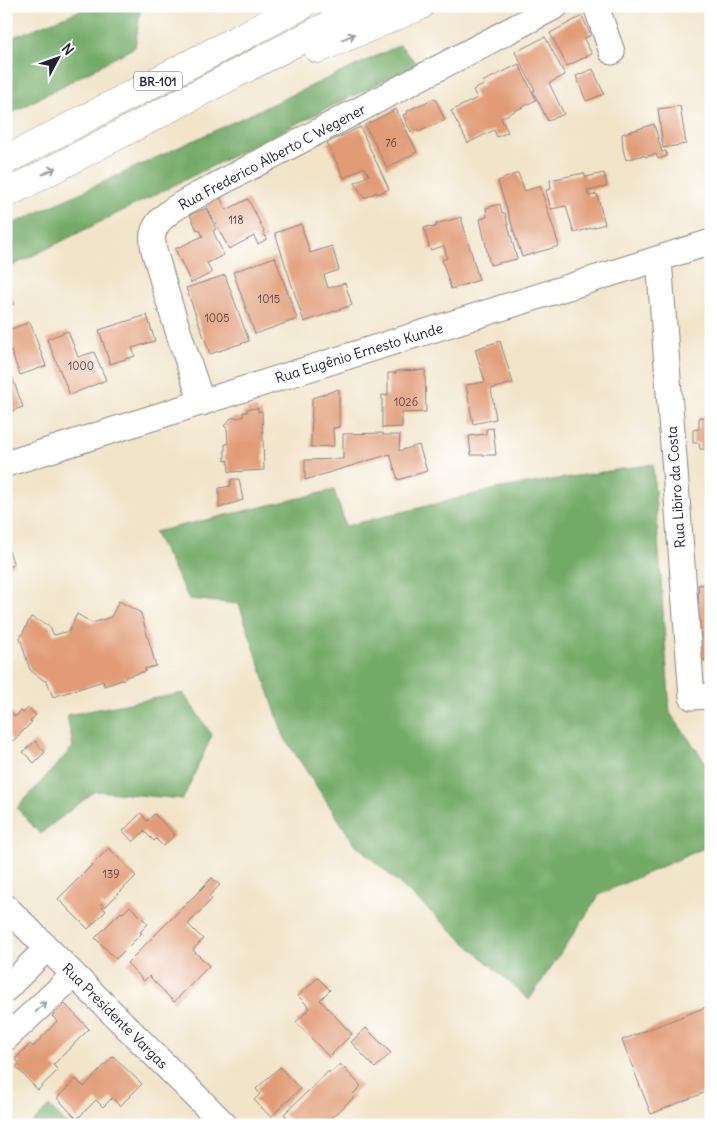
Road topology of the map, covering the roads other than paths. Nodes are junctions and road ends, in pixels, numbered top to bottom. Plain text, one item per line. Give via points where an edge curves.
1 (262, 6) edge
2 (301, 6) edge
3 (365, 6) edge
4 (420, 6) edge
5 (556, 6) edge
6 (596, 6) edge
7 (612, 52) dead end
8 (126, 131) junction
9 (11, 157) edge
10 (6, 194) edge
11 (711, 242) edge
12 (659, 259) junction
13 (202, 403) junction
14 (6, 464) edge
15 (711, 696) edge
16 (6, 907) edge
17 (47, 948) junction
18 (74, 975) junction
19 (6, 988) edge
20 (6, 1038) edge
21 (225, 1125) edge

1 - 9 highway
2 - 9 highway, BR-101
3 - 8 highway, BR-101
8 -> 4 highway
5 - 13 street, Rua Frederico Alberto C Wegener via 208,189 160,220 153,233 153,247
6 - 7 street
10 -> 8 highway, BR-101
11 - 12 street, Rua Eugênio Ernesto Kunde
12 - 13 street, Rua Eugênio Ernesto Kunde
12 - 15 street, Rua Libiro da Costa via 692,697
13 - 14 street, Rua Eugênio Ernesto Kunde
16 - 17 street, Rua Presidente Vargas
17 - 18 street, Rua Presidente Vargas
17 - 19 street
20 -> 18 street
18 - 21 street, Rua Presidente Vargas

